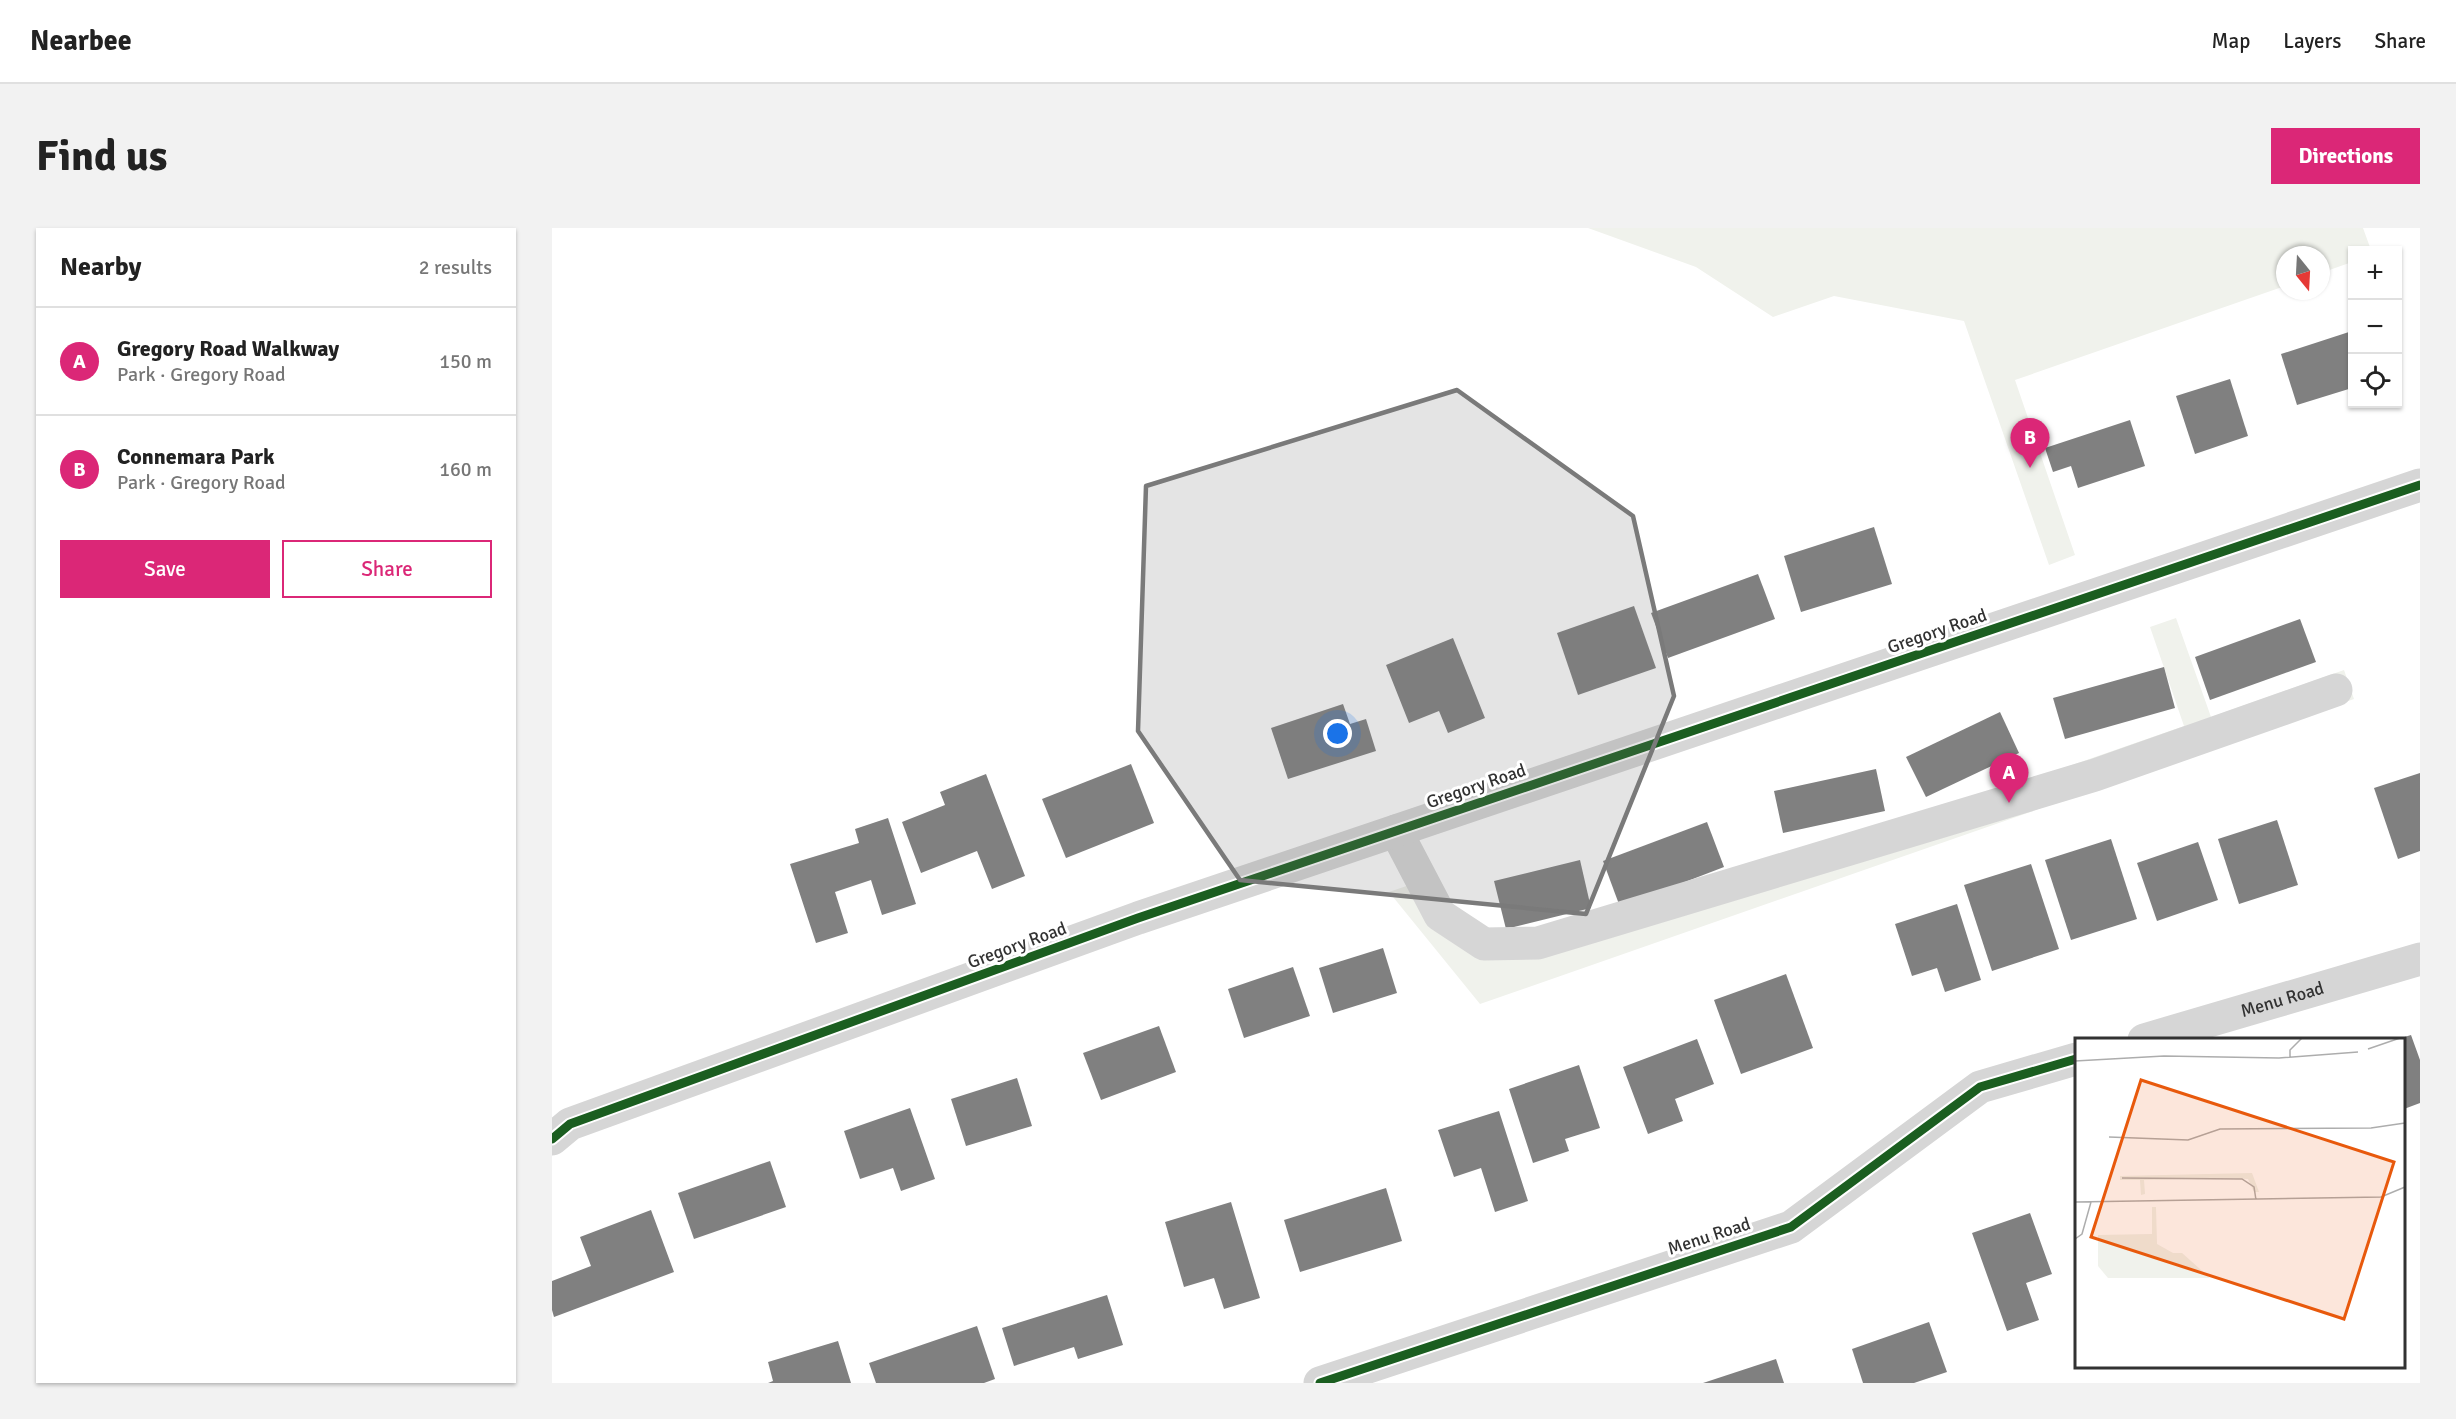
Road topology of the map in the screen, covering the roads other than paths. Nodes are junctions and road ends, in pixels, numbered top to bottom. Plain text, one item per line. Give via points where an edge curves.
1 (2420, 485) edge
2 (2336, 690) dead end
3 (1396, 831) junction
4 (2420, 959) edge
5 (2151, 1038) edge
6 (2075, 1059) edge
7 (552, 1139) edge
8 (1320, 1383) edge

1 - 3 street, Gregory Road
2 - 3 street via 2095,775 1538,943 1484,944 1440,915
3 - 7 street, Gregory Road via 1138,918 570,1124
4 - 5 street, Menu Road
6 - 8 street, Menu Road via 1980,1088 1791,1227

